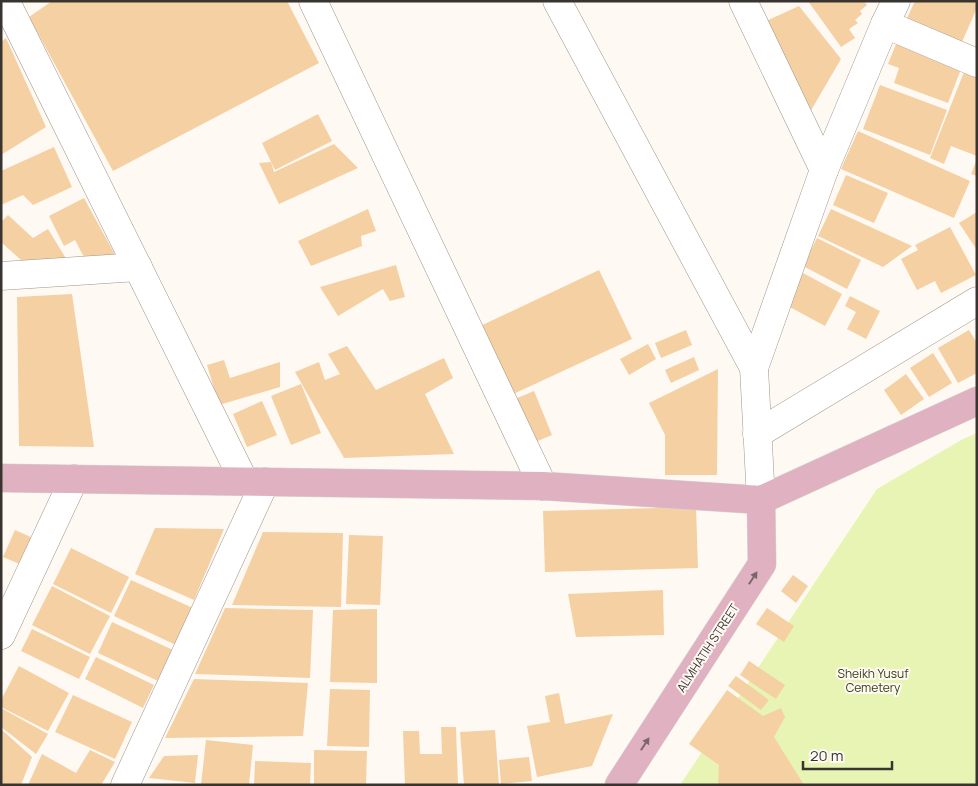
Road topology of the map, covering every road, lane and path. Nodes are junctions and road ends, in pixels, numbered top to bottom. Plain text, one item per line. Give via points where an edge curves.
1 (313, 1) edge
2 (557, 1) edge
3 (743, 1) edge
4 (6, 5) edge
5 (890, 13) edge
6 (977, 63) edge
7 (824, 170) junction
8 (138, 267) junction
9 (1, 276) edge
10 (977, 301) edge
11 (754, 368) junction
12 (977, 402) edge
13 (757, 434) junction
14 (1, 478) edge
15 (74, 479) junction
16 (255, 482) junction
17 (543, 486) junction
18 (761, 500) junction
19 (1, 635) edge
20 (125, 785) edge
21 (619, 785) edge

1 - 17 street
2 - 11 street
3 - 7 street
4 - 8 street
5 - 6 street
5 - 7 street
7 - 11 street
8 - 9 street
8 - 16 street
10 - 13 street
11 - 13 street
12 - 18 main road
13 - 18 street
14 - 15 main road
15 - 16 main road
15 - 19 street
16 - 17 main road
16 - 20 street
17 - 18 main road
21 -> 18 main road, ALMHATIH STREET via 762,564

